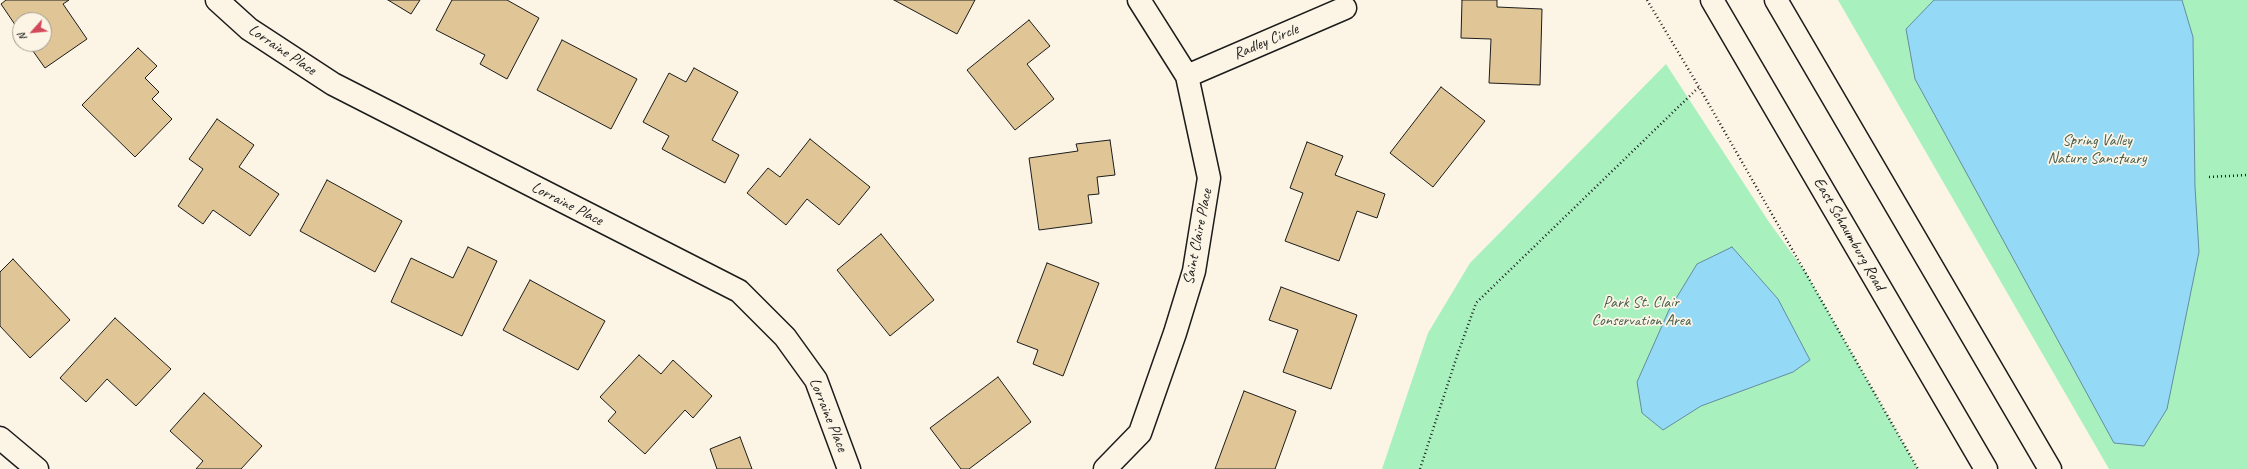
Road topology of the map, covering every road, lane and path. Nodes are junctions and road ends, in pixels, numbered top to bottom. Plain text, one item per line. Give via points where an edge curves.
1 (217, 0) edge
2 (1139, 0) edge
3 (1647, 0) edge
4 (1712, 0) edge
5 (1776, 0) edge
6 (1345, 8) dead end
7 (1187, 76) junction
8 (1699, 87) junction
9 (2247, 176) edge
10 (2209, 177) dead end
11 (0, 438) edge
12 (37, 469) edge
13 (849, 469) edge
14 (1105, 469) edge
15 (1420, 469) edge
16 (1918, 469) edge
17 (1986, 469) edge
18 (2050, 469) edge

1 - 13 street, Lorraine Place via 249,29 332,84 738,291 785,337 816,380
2 - 7 street, Saint Claire Place
3 - 8 path
4 - 17 street, East Schaumburg Road
5 - 18 street
6 - 7 street, Radley Circle
7 - 14 street, Saint Claire Place via 1209,178 1194,271 1140,433
8 - 15 path via 1476,303
8 - 16 path
9 - 10 path
11 - 12 street

